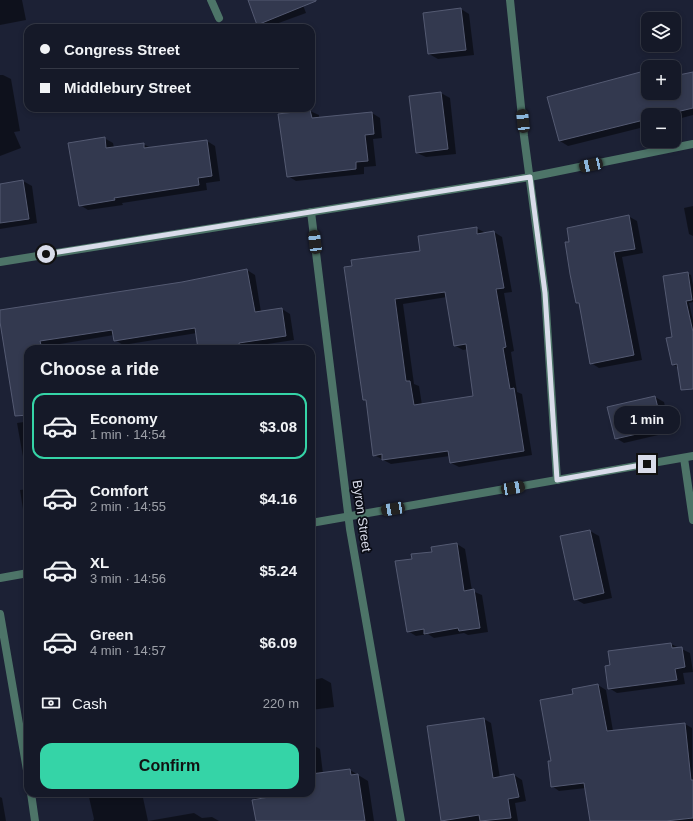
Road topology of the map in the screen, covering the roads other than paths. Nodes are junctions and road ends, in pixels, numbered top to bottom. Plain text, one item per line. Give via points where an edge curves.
1 (211, 0) edge
2 (510, 0) edge
3 (218, 18) dead end
4 (693, 144) edge
5 (530, 177) junction
6 (311, 212) junction
7 (0, 262) edge
8 (693, 456) edge
9 (684, 458) junction
10 (557, 480) junction
11 (349, 516) junction
12 (693, 520) edge
13 (315, 522) edge
14 (24, 574) edge
15 (0, 578) edge
16 (0, 614) edge
17 (24, 753) edge
18 (32, 797) edge
19 (35, 821) edge
20 (401, 821) edge

1 - 3 street
2 - 5 street
4 - 5 street
5 - 6 street
5 - 10 street via 545,293
6 - 7 street
6 - 11 street, Byron Street
8 - 9 street
9 - 10 street
9 - 12 street
10 - 11 street
11 - 13 street
11 - 20 street, Byron Street
14 - 15 street
16 - 17 street
18 - 19 street

